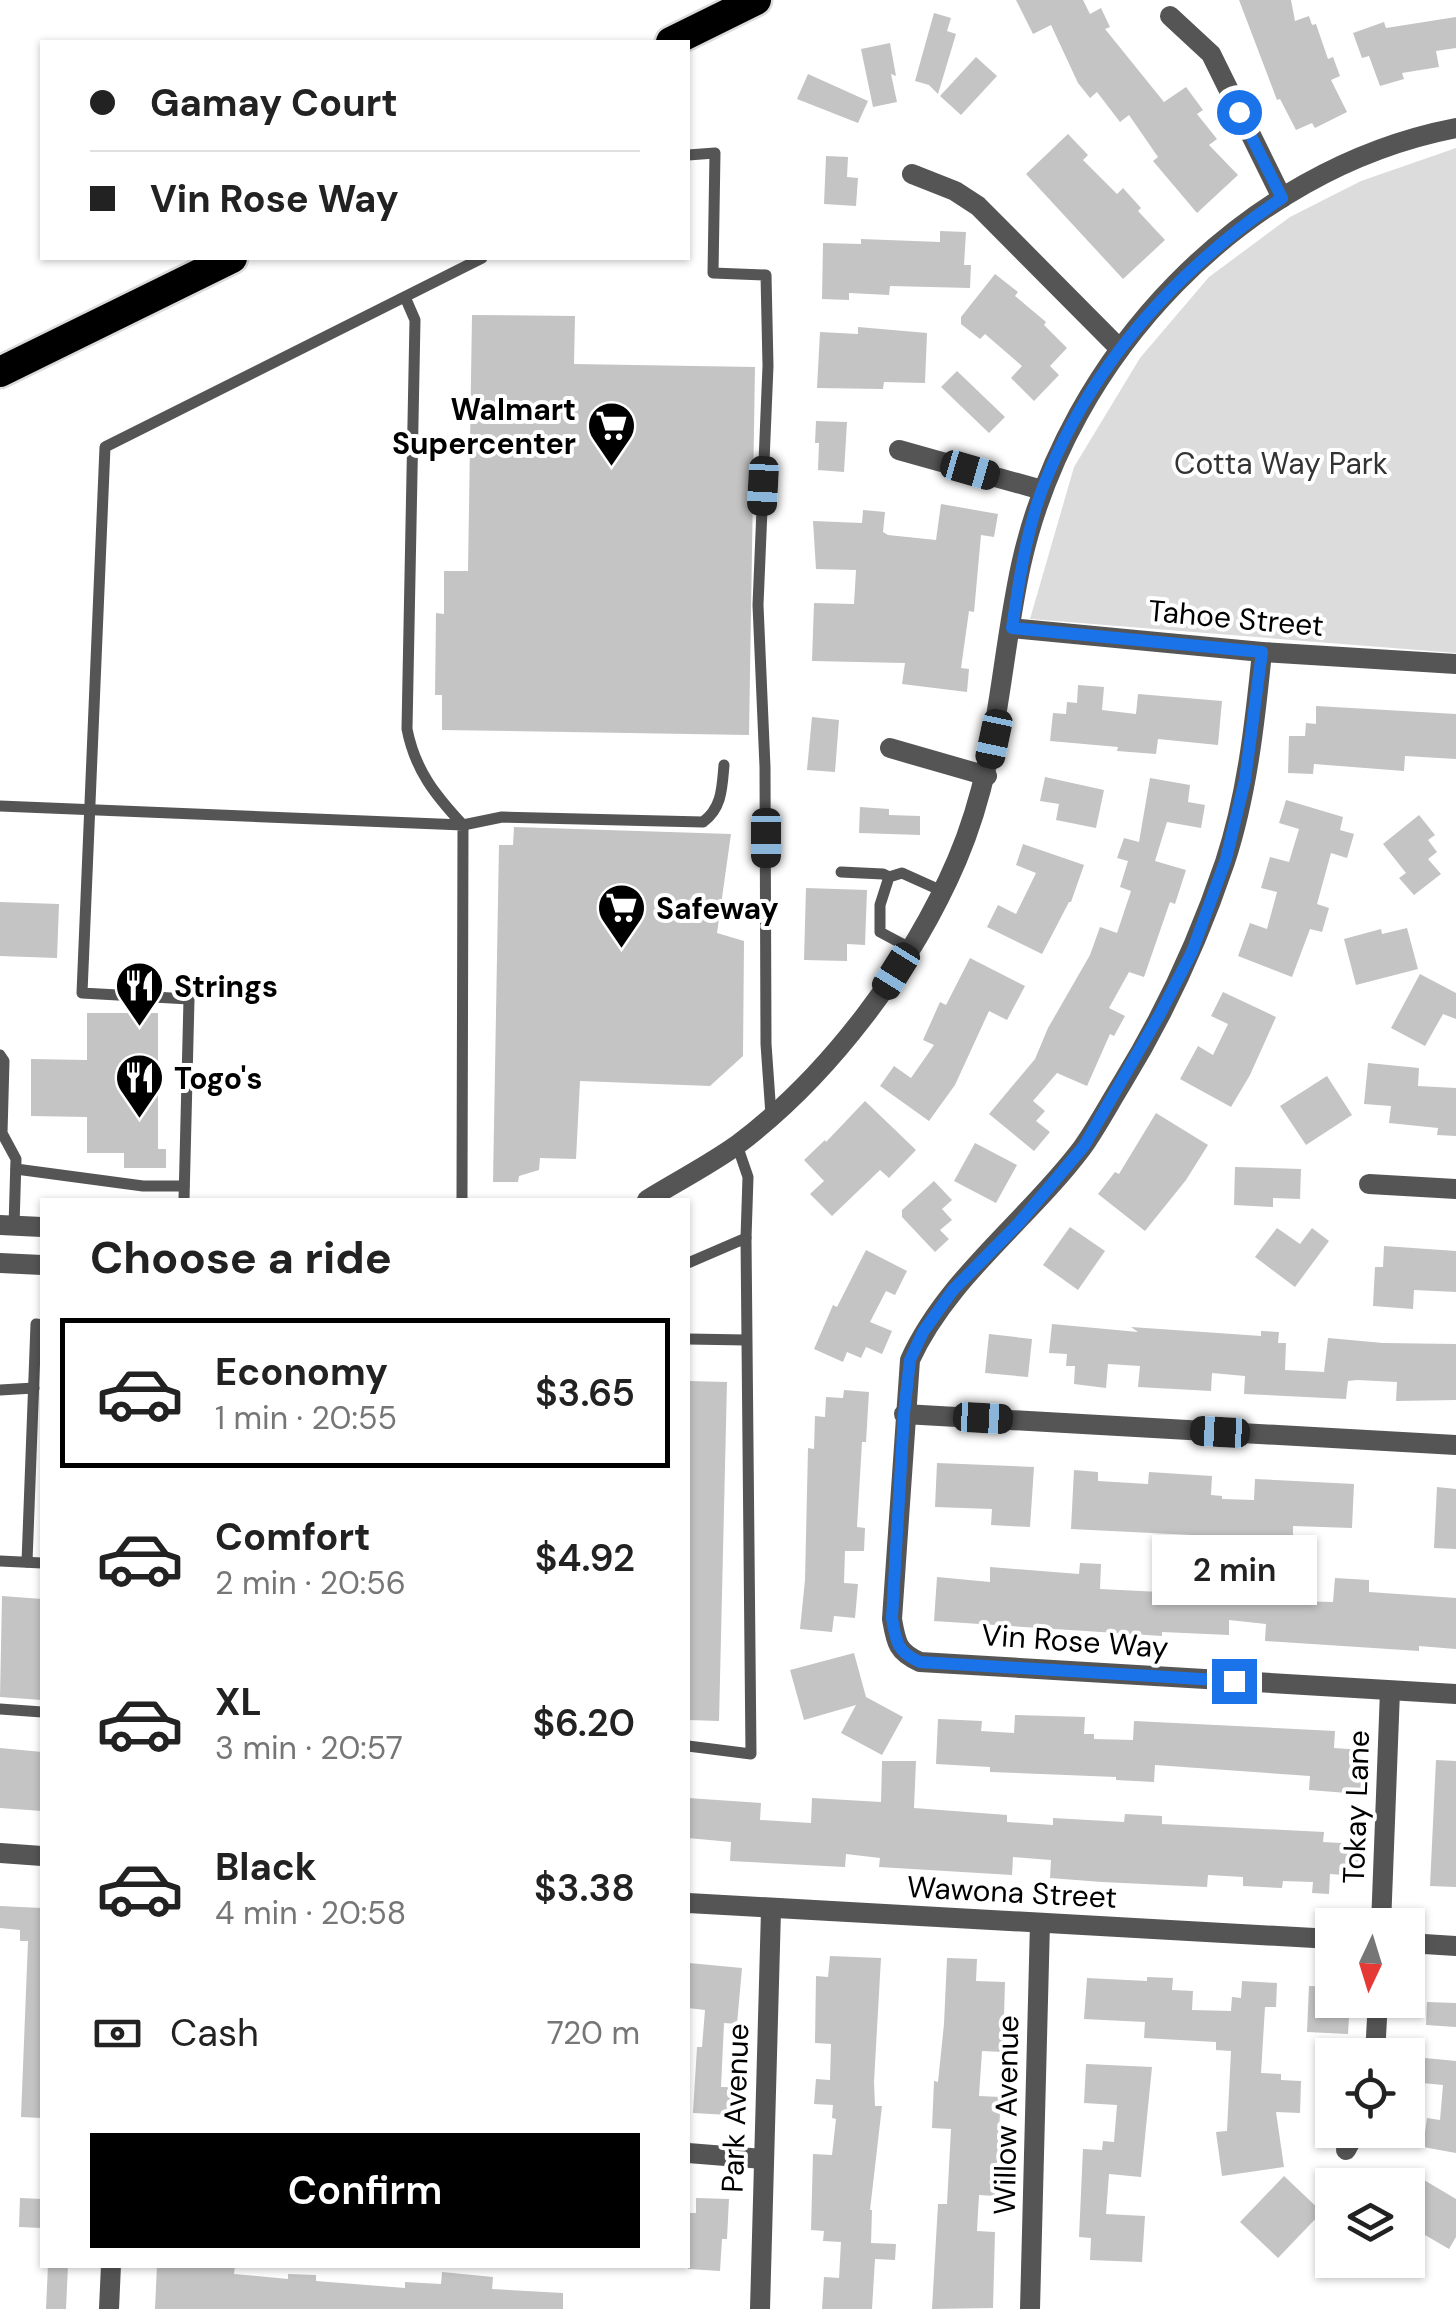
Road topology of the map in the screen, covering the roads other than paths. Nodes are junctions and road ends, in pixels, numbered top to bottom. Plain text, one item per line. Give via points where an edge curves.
1 (756, 0) edge
2 (1170, 16) dead end
3 (675, 40) edge
4 (1456, 128) edge
5 (690, 156) edge
6 (912, 174) dead end
7 (1282, 198) junction
8 (228, 260) edge
9 (478, 260) edge
10 (405, 297) junction
11 (1120, 349) junction
12 (0, 372) edge
13 (899, 450) dead end
14 (1042, 490) junction
15 (1012, 628) junction
16 (1262, 652) junction
17 (1456, 664) edge
18 (890, 748) dead end
19 (724, 766) dead end
20 (987, 776) junction
21 (0, 806) edge
22 (88, 810) junction
23 (463, 825) junction
24 (842, 872) dead end
25 (890, 877) junction
26 (942, 891) junction
27 (910, 948) junction
28 (0, 1056) edge
29 (771, 1115) junction
30 (737, 1145) junction
31 (0, 1158) edge
32 (16, 1164) junction
33 (1369, 1184) dead end
34 (184, 1186) junction
35 (1456, 1189) edge
36 (184, 1198) edge
37 (462, 1198) edge
38 (650, 1198) edge
39 (7, 1225) edge
40 (40, 1227) edge
41 (746, 1238) junction
42 (690, 1262) edge
43 (0, 1263) edge
44 (40, 1265) edge
45 (39, 1325) edge
46 (690, 1339) edge
47 (746, 1340) junction
48 (34, 1388) junction
49 (0, 1390) edge
50 (904, 1414) junction
51 (1456, 1445) edge
52 (0, 1560) edge
53 (27, 1562) junction
54 (40, 1563) edge
55 (1390, 1691) junction
56 (1456, 1694) edge
57 (0, 1709) edge
58 (40, 1712) edge
59 (690, 1746) edge
60 (0, 1852) edge
61 (40, 1856) edge
62 (690, 1904) edge
63 (1383, 1908) edge
64 (771, 1910) junction
65 (1040, 1923) junction
66 (1315, 1938) edge
67 (1425, 1944) edge
68 (1456, 1946) edge
69 (690, 2153) edge
70 (763, 2159) junction
71 (111, 2268) edge
72 (109, 2309) edge
73 (760, 2309) edge
74 (1030, 2309) edge

1 - 3 highway
2 - 7 street via 1210,54
4 - 7 street via 1384,148
5 - 29 lane via 715,154 713,273 766,276 758,605
6 - 11 street via 978,206
7 - 11 street via 1180,278
8 - 12 highway
9 - 10 lane
10 - 22 lane via 106,447
10 - 23 lane via 415,320 407,729 412,757
11 - 14 street
13 - 14 street
14 - 15 street
15 - 16 street, Tahoe Street
15 - 20 street
16 - 17 street, Tahoe Street
16 - 50 street via 1241,796 1192,952 1084,1146 923,1332 910,1360
18 - 20 street
19 - 23 lane via 720,801 703,822 502,817
20 - 26 street
21 - 22 lane
22 - 23 lane
22 - 34 lane via 82,992 189,999
23 - 37 lane
24 - 25 lane
25 - 26 lane via 902,873
25 - 27 lane via 880,932
26 - 27 street
27 - 29 street via 844,1039
28 - 32 lane via 2,1133
29 - 30 street
30 - 38 street
30 - 41 lane via 748,1177
31 - 32 lane
32 - 34 lane via 143,1186
32 - 39 lane
33 - 35 street
34 - 36 lane
39 - 40 street
41 - 42 lane
41 - 47 lane
43 - 44 street
45 - 48 lane
46 - 47 lane
47 - 59 lane via 751,1754
48 - 49 lane
48 - 53 lane
50 - 51 street
50 - 55 street, Vin Rose Way via 892,1618 903,1654 920,1662
52 - 53 lane
53 - 54 lane
55 - 56 street, Vin Rose Way
55 - 63 street, Tokay Lane
57 - 58 lane
60 - 61 street
62 - 64 street, Wawona Street
64 - 65 street, Wawona Street
64 - 70 street, Park Avenue
65 - 66 street, Wawona Street
65 - 74 street, Willow Avenue
67 - 68 street
69 - 70 street
70 - 73 street, Park Avenue
71 - 72 street

